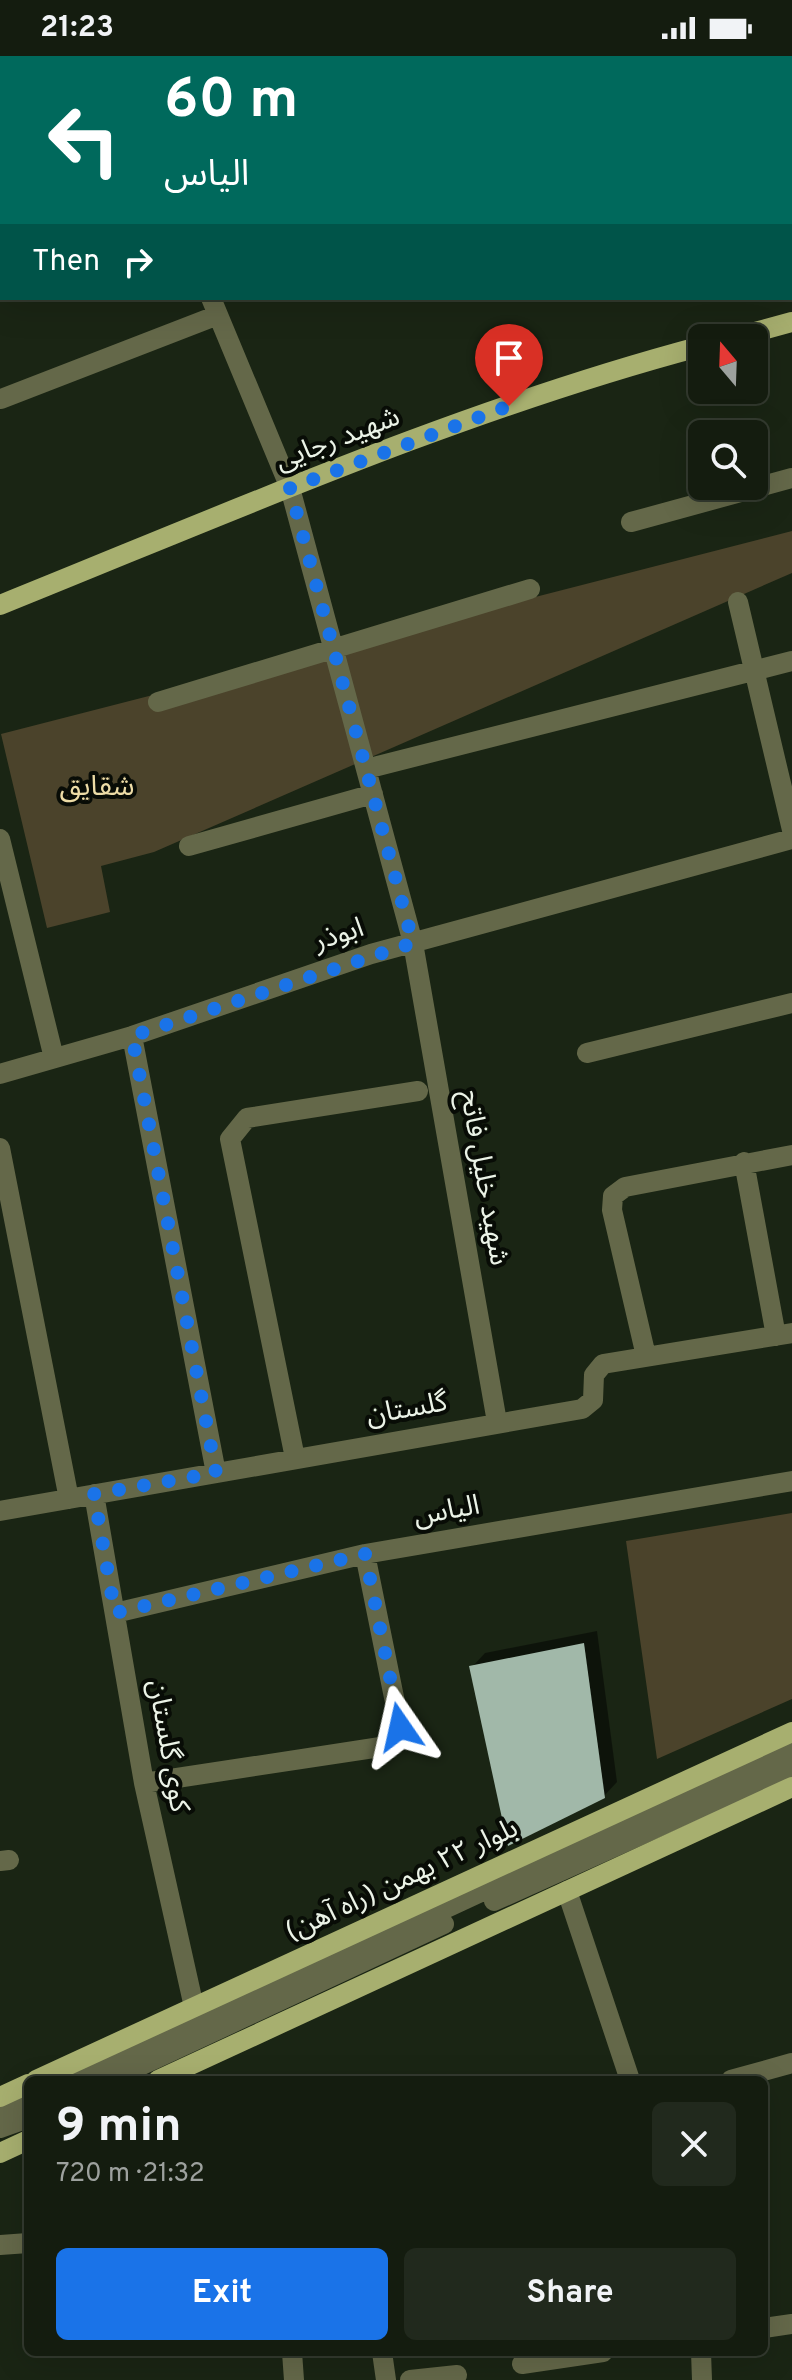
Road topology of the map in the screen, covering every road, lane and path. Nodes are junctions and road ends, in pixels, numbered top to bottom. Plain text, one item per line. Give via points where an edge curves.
1 (214, 307) edge
2 (792, 322) edge
3 (768, 329) edge
4 (688, 350) edge
5 (1, 399) edge
6 (792, 478) edge
7 (290, 488) junction
8 (631, 522) dead end
9 (530, 589) dead end
10 (738, 602) dead end
11 (0, 605) edge
12 (333, 649) junction
13 (792, 661) edge
14 (754, 670) junction
15 (158, 702) dead end
16 (366, 769) junction
17 (373, 794) junction
18 (792, 830) edge
19 (0, 839) edge
20 (792, 839) edge
21 (189, 846) dead end
22 (7, 894) edge
23 (413, 943) junction
24 (792, 1003) edge
25 (132, 1036) junction
26 (587, 1053) dead end
27 (54, 1058) junction
28 (0, 1074) edge
29 (418, 1091) dead end
30 (0, 1148) edge
31 (792, 1155) edge
32 (744, 1162) junction
33 (784, 1334) edge
34 (646, 1356) junction
35 (497, 1422) junction
36 (295, 1458) junction
37 (216, 1473) junction
38 (792, 1481) edge
39 (94, 1494) junction
40 (69, 1499) junction
41 (0, 1511) edge
42 (365, 1554) junction
43 (115, 1613) junction
44 (792, 1732) edge
45 (792, 1748) edge
46 (792, 1767) edge
47 (144, 1783) junction
48 (792, 1787) edge
49 (567, 1891) junction
50 (194, 2007) junction
51 (792, 2063) edge
52 (45, 2076) edge
53 (84, 2076) edge
54 (119, 2076) edge
55 (167, 2076) edge
56 (622, 2076) edge
57 (745, 2076) edge
58 (24, 2086) edge
59 (0, 2097) edge
60 (24, 2104) edge
61 (0, 2116) edge
62 (24, 2119) edge
63 (0, 2128) edge
64 (24, 2142) edge
65 (0, 2153) edge
66 (24, 2243) edge
67 (0, 2245) edge
68 (792, 2324) edge
69 (768, 2327) edge
70 (292, 2356) edge
71 (383, 2356) edge
72 (576, 2356) edge
73 (701, 2356) edge
74 (522, 2364) dead end
75 (457, 2375) dead end
76 (294, 2380) edge
77 (386, 2380) edge
78 (410, 2380) edge
79 (702, 2380) edge

1 - 5 street
1 - 7 street, شهید خلیل فاتح
2 - 3 main road
4 - 7 main road, شهید رجایی via 591,376
6 - 8 street
7 - 11 main road, شهید رجایی
7 - 12 street, شهید خلیل فاتح
9 - 12 street
10 - 14 street
12 - 15 street
12 - 16 street, شهید خلیل فاتح
13 - 14 street
14 - 16 street
14 - 18 street
16 - 17 street, شهید خلیل فاتح
17 - 21 street
17 - 23 street, شهید خلیل فاتح
19 - 22 street
20 - 23 street, ابوذر
22 - 27 street
23 - 25 street, ابوذر
23 - 35 street, شهید خلیل فاتح
24 - 26 street
25 - 27 street, ابوذر
25 - 37 street
27 - 28 street, ابوذر
29 - 36 street via 247,1118 230,1139
30 - 40 street
31 - 32 street
32 - 33 street
32 - 34 street via 625,1187 613,1196
33 - 34 street, گلستان
34 - 35 street, گلستان via 597,1369 589,1407
35 - 36 street, گلستان
36 - 37 street, گلستان
37 - 39 street, گلستان
38 - 42 street, الیاس
39 - 40 street, گلستان
39 - 43 street, کوی گلستان
40 - 41 street, گلستان
42 - 43 street, الیاس
42 - 47 street via 400,1727 387,1746
43 - 47 street, کوی گلستان
44 - 50 main road, بلوار ۲۲ بهمن (راه آهن)
45 - 53 street
46 - 54 street
47 - 50 street, کوی گلستان
48 - 49 main road
49 - 55 main road
49 - 56 street
50 - 52 main road, بلوار ۲۲ بهمن (راه آهن)
51 - 57 street
58 - 59 main road
60 - 61 street
62 - 63 street
64 - 65 main road
66 - 67 street
68 - 69 street
70 - 76 street
71 - 77 street
72 - 74 street
73 - 79 street
75 - 78 street

